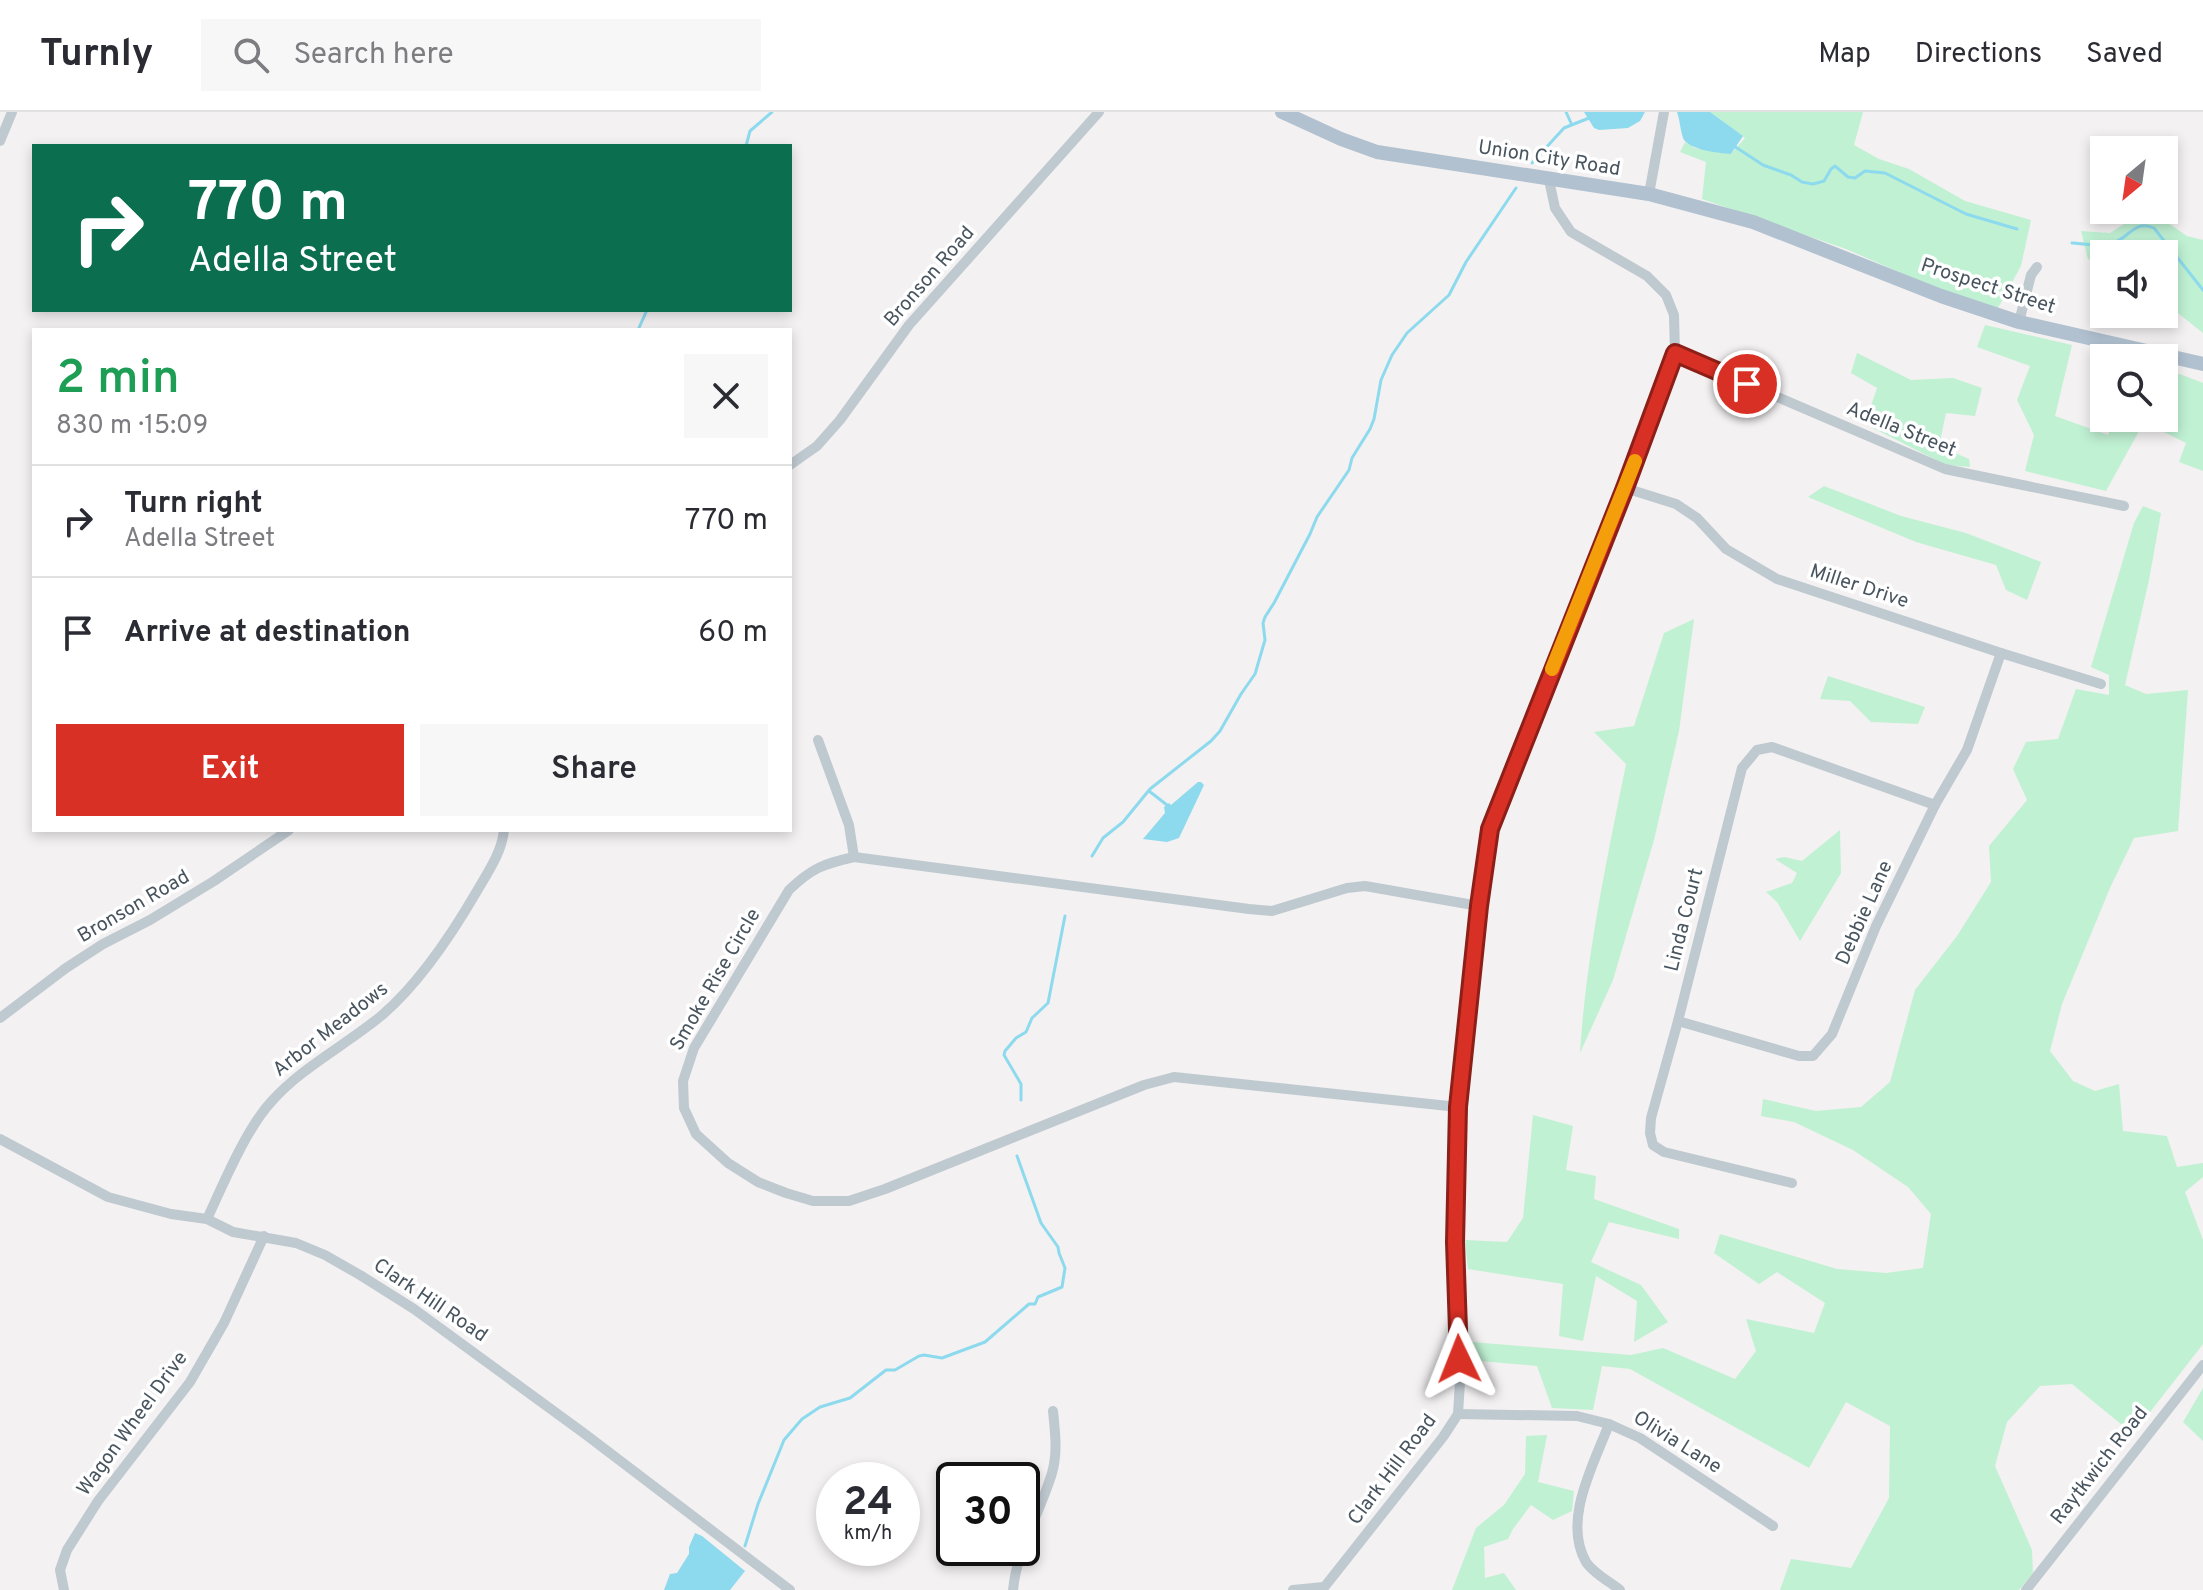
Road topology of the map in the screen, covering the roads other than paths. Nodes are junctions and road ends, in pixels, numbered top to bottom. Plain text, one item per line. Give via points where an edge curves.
1 (12, 112) edge
2 (1099, 112) edge
3 (1282, 112) edge
4 (1664, 112) edge
5 (0, 141) edge
6 (1549, 180) junction
7 (1649, 194) junction
8 (1812, 243) joint
9 (2037, 267) dead end
10 (2019, 322) junction
11 (1675, 353) junction
12 (2203, 364) edge
13 (792, 464) edge
14 (1625, 488) junction
15 (2124, 506) dead end
16 (2001, 653) junction
17 (2101, 684) dead end
18 (818, 740) dead end
19 (1935, 805) junction
20 (286, 832) edge
21 (504, 832) edge
22 (854, 857) junction
23 (1479, 906) junction
24 (0, 1018) edge
25 (1678, 1021) junction
26 (1458, 1107) junction
27 (0, 1139) edge
28 (1792, 1183) dead end
29 (207, 1219) junction
30 (264, 1236) junction
31 (2203, 1365) edge
32 (1053, 1411) dead end
33 (1458, 1414) junction
34 (1609, 1424) junction
35 (1773, 1526) dead end
36 (1325, 1589) edge
37 (64, 1590) edge
38 (790, 1590) edge
39 (1013, 1590) edge
40 (1293, 1590) edge
41 (1620, 1590) edge
42 (2026, 1590) edge

1 - 5 street
2 - 13 street, Bronson Road via 909,325 833,429
3 - 6 main road, Union City Road via 1377,152
4 - 7 street
6 - 7 main road, Union City Road
6 - 11 street, Clark Hill Road via 1555,208 1571,232 1647,276 1666,295 1674,315
7 - 8 main road, Union City Road
8 - 10 main road, Prospect Street
9 - 10 street
10 - 12 main road, Prospect Street
11 - 14 street, Clark Hill Road
11 - 15 street, Adella Street via 1945,469
14 - 16 street, Miller Drive via 1676,504 1726,549 1777,579
14 - 23 street, Clark Hill Road via 1490,829
16 - 17 street, Miller Drive
16 - 19 street, Debbie Lane via 1967,750
18 - 22 street via 849,825
19 - 25 street, Debbie Lane via 1876,926 1832,1034 1813,1056
19 - 25 street, Linda Court via 1772,747 1757,750 1742,768
20 - 24 street, Bronson Road via 201,889 90,952
21 - 29 street, Arbor Meadows via 467,907 410,988 269,1104
22 - 23 street, Smoke Rise Circle via 1272,911 1365,886
22 - 26 street, Smoke Rise Circle via 823,864 789,890 694,1048 683,1081 684,1108 696,1134 758,1182 813,1201 849,1201 1174,1077
23 - 26 street, Clark Hill Road
25 - 28 street, Linda Court via 1651,1118 1653,1145
26 - 33 street, Clark Hill Road
27 - 29 street, Clark Hill Road via 108,1197
29 - 30 street, Clark Hill Road via 233,1232
30 - 37 street, Wagon Wheel Drive via 190,1382 67,1550 60,1570
30 - 38 street, Clark Hill Road via 325,1255 414,1309
31 - 42 street, Raytkwich Road
32 - 39 street via 1052,1471 1021,1551
33 - 34 street, Olivia Lane via 1577,1416
33 - 36 street, Clark Hill Road
34 - 35 street, Olivia Lane via 1640,1438
34 - 41 street via 1582,1496 1579,1546 1588,1566
36 - 40 street, Clark Hill Road

